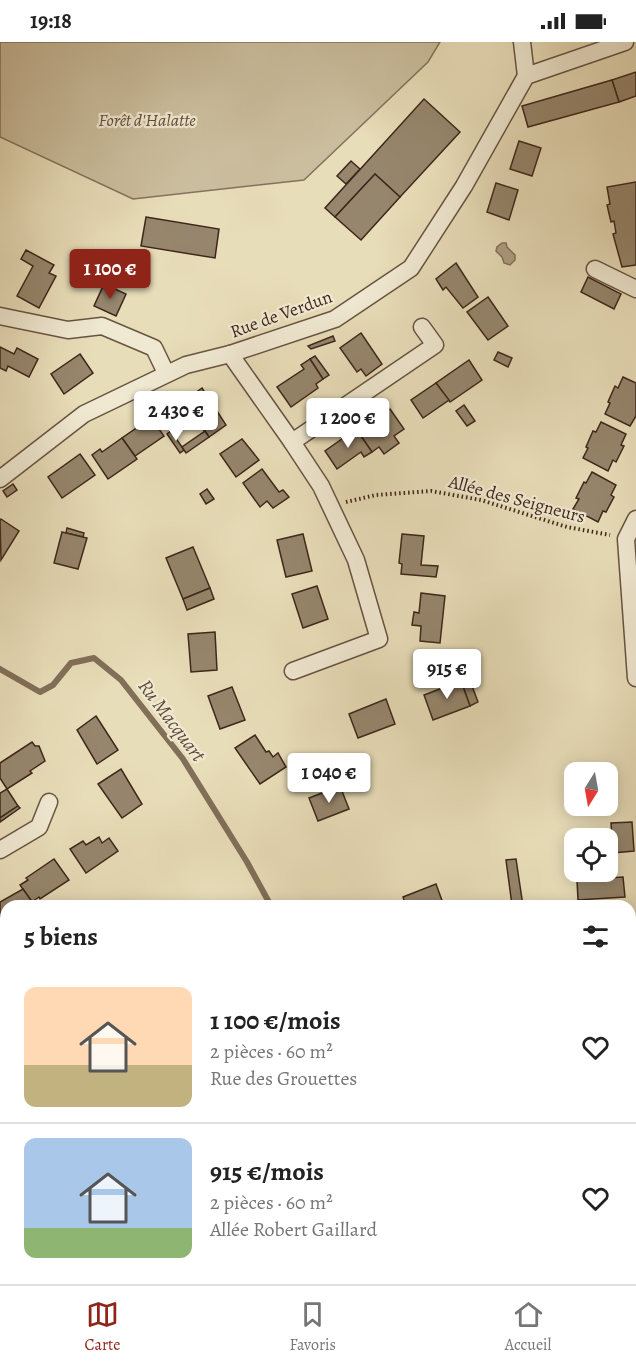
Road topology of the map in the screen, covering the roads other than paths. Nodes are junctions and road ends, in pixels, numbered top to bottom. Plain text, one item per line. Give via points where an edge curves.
1 (522, 42) edge
2 (625, 42) edge
3 (526, 76) junction
4 (595, 270) dead end
5 (636, 289) edge
6 (0, 316) edge
7 (422, 327) dead end
8 (230, 354) junction
9 (166, 373) junction
10 (292, 442) junction
11 (0, 479) edge
12 (636, 519) edge
13 (293, 671) dead end
14 (636, 678) edge
15 (48, 802) dead end
16 (0, 850) edge

1 - 3 street
2 - 3 street
3 - 8 street, Rue de Verdun via 464,186 411,268 334,319
4 - 5 street
6 - 9 street via 68,330 102,326 154,348
7 - 10 street via 435,345
8 - 9 street, Rue de Verdun
8 - 10 street
9 - 11 street, Rue de Verdun via 84,414
10 - 13 street via 321,486 356,560 379,639
12 - 14 street via 626,538
15 - 16 street via 39,827

